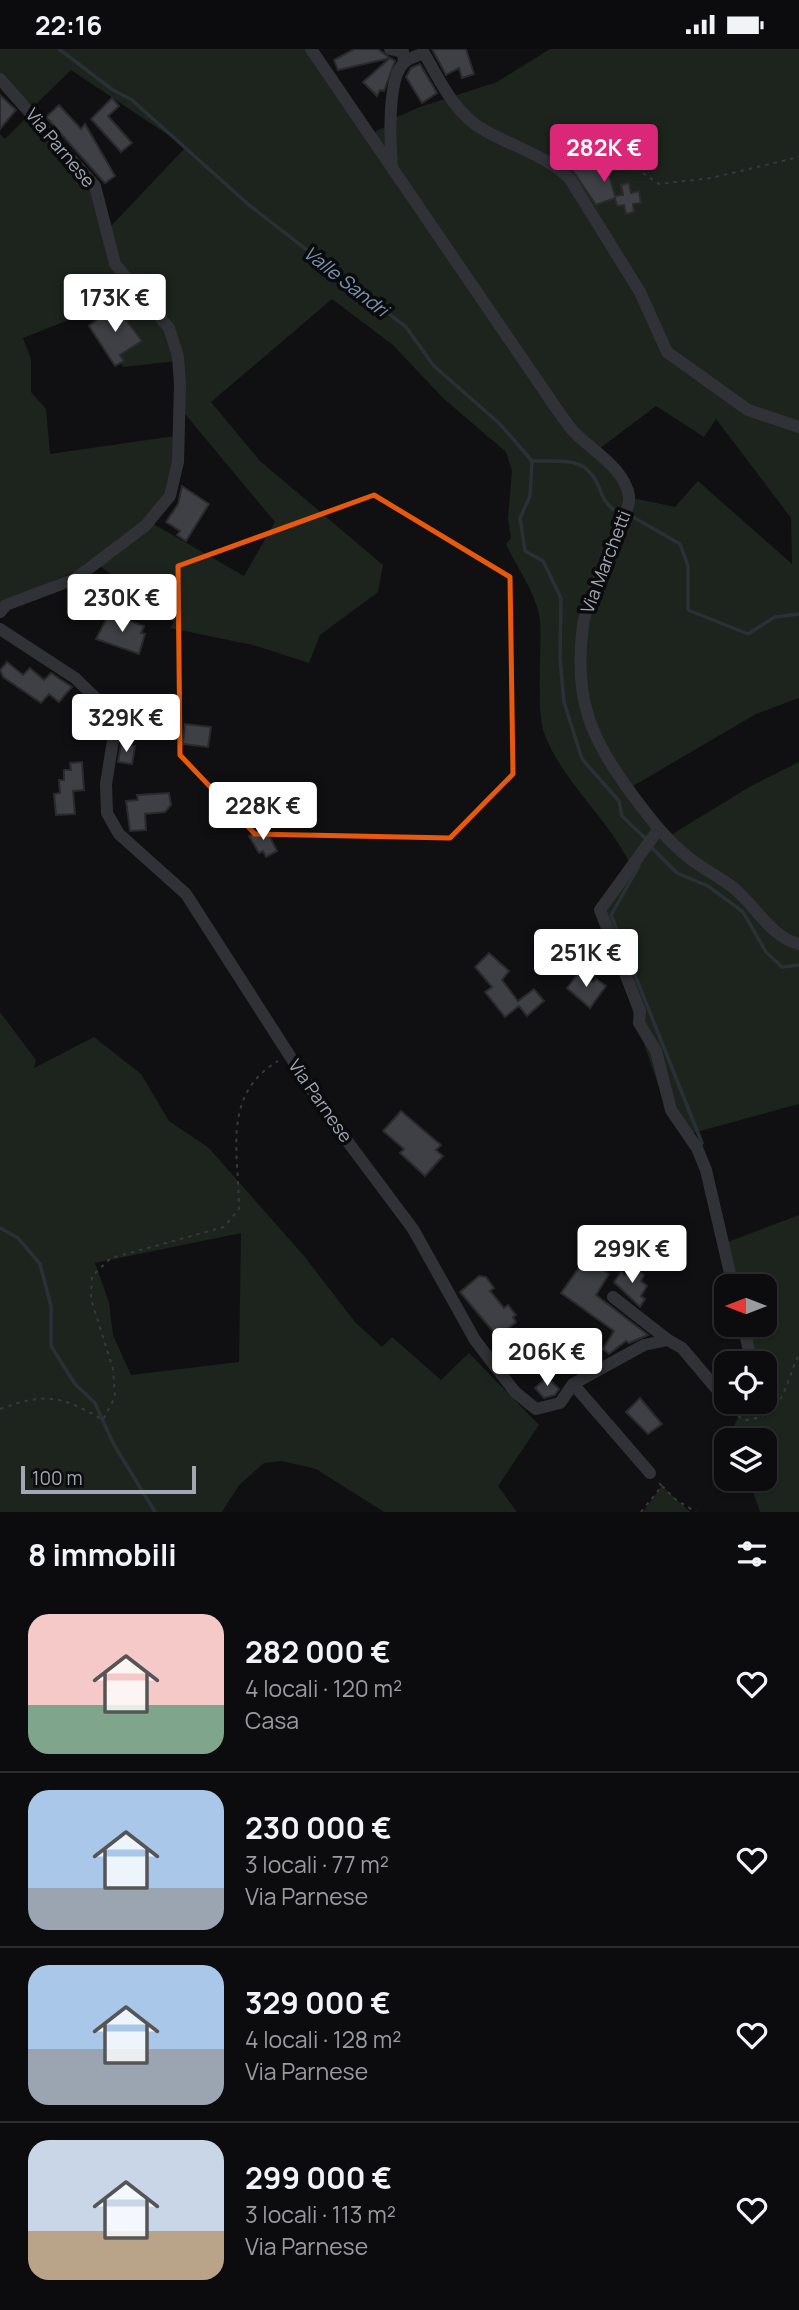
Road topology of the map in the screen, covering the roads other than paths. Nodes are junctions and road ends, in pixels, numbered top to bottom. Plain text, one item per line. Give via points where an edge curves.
1 (310, 49) edge
2 (390, 49) edge
3 (404, 62) junction
4 (0, 79) edge
5 (392, 168) junction
6 (799, 427) edge
7 (0, 612) edge
8 (0, 629) edge
9 (655, 834) junction
10 (799, 944) edge
11 (730, 1274) edge
12 (612, 1297) dead end
13 (668, 1341) junction
14 (573, 1384) junction
15 (714, 1386) edge
16 (650, 1473) road end

1 - 5 street, Via Marchetti
2 - 3 street via 403,52
3 - 5 street via 393,98
3 - 6 street via 424,53 463,113 482,129 557,166 570,179 640,292 667,352 748,410
4 - 7 street, Via Parnese via 95,186 115,264 169,328 180,384 178,462 170,496 145,526 75,579 6,605
5 - 9 street, Via Marchetti via 567,423 627,485 630,501 625,517 603,562 583,624 582,683 584,706 597,743
8 - 14 street, Via Parnese via 75,678 104,707 114,734 106,784 107,813 119,834 186,894 288,1055 413,1229 475,1340 501,1375 536,1409 560,1403
9 - 10 street, Via Marchetti via 736,890 779,935
9 - 11 street via 600,910 640,1011 639,1023 656,1051 665,1095 706,1170
12 - 13 street
13 - 14 street, Via Parnese via 644,1345
13 - 15 street via 682,1348
14 - 16 street

